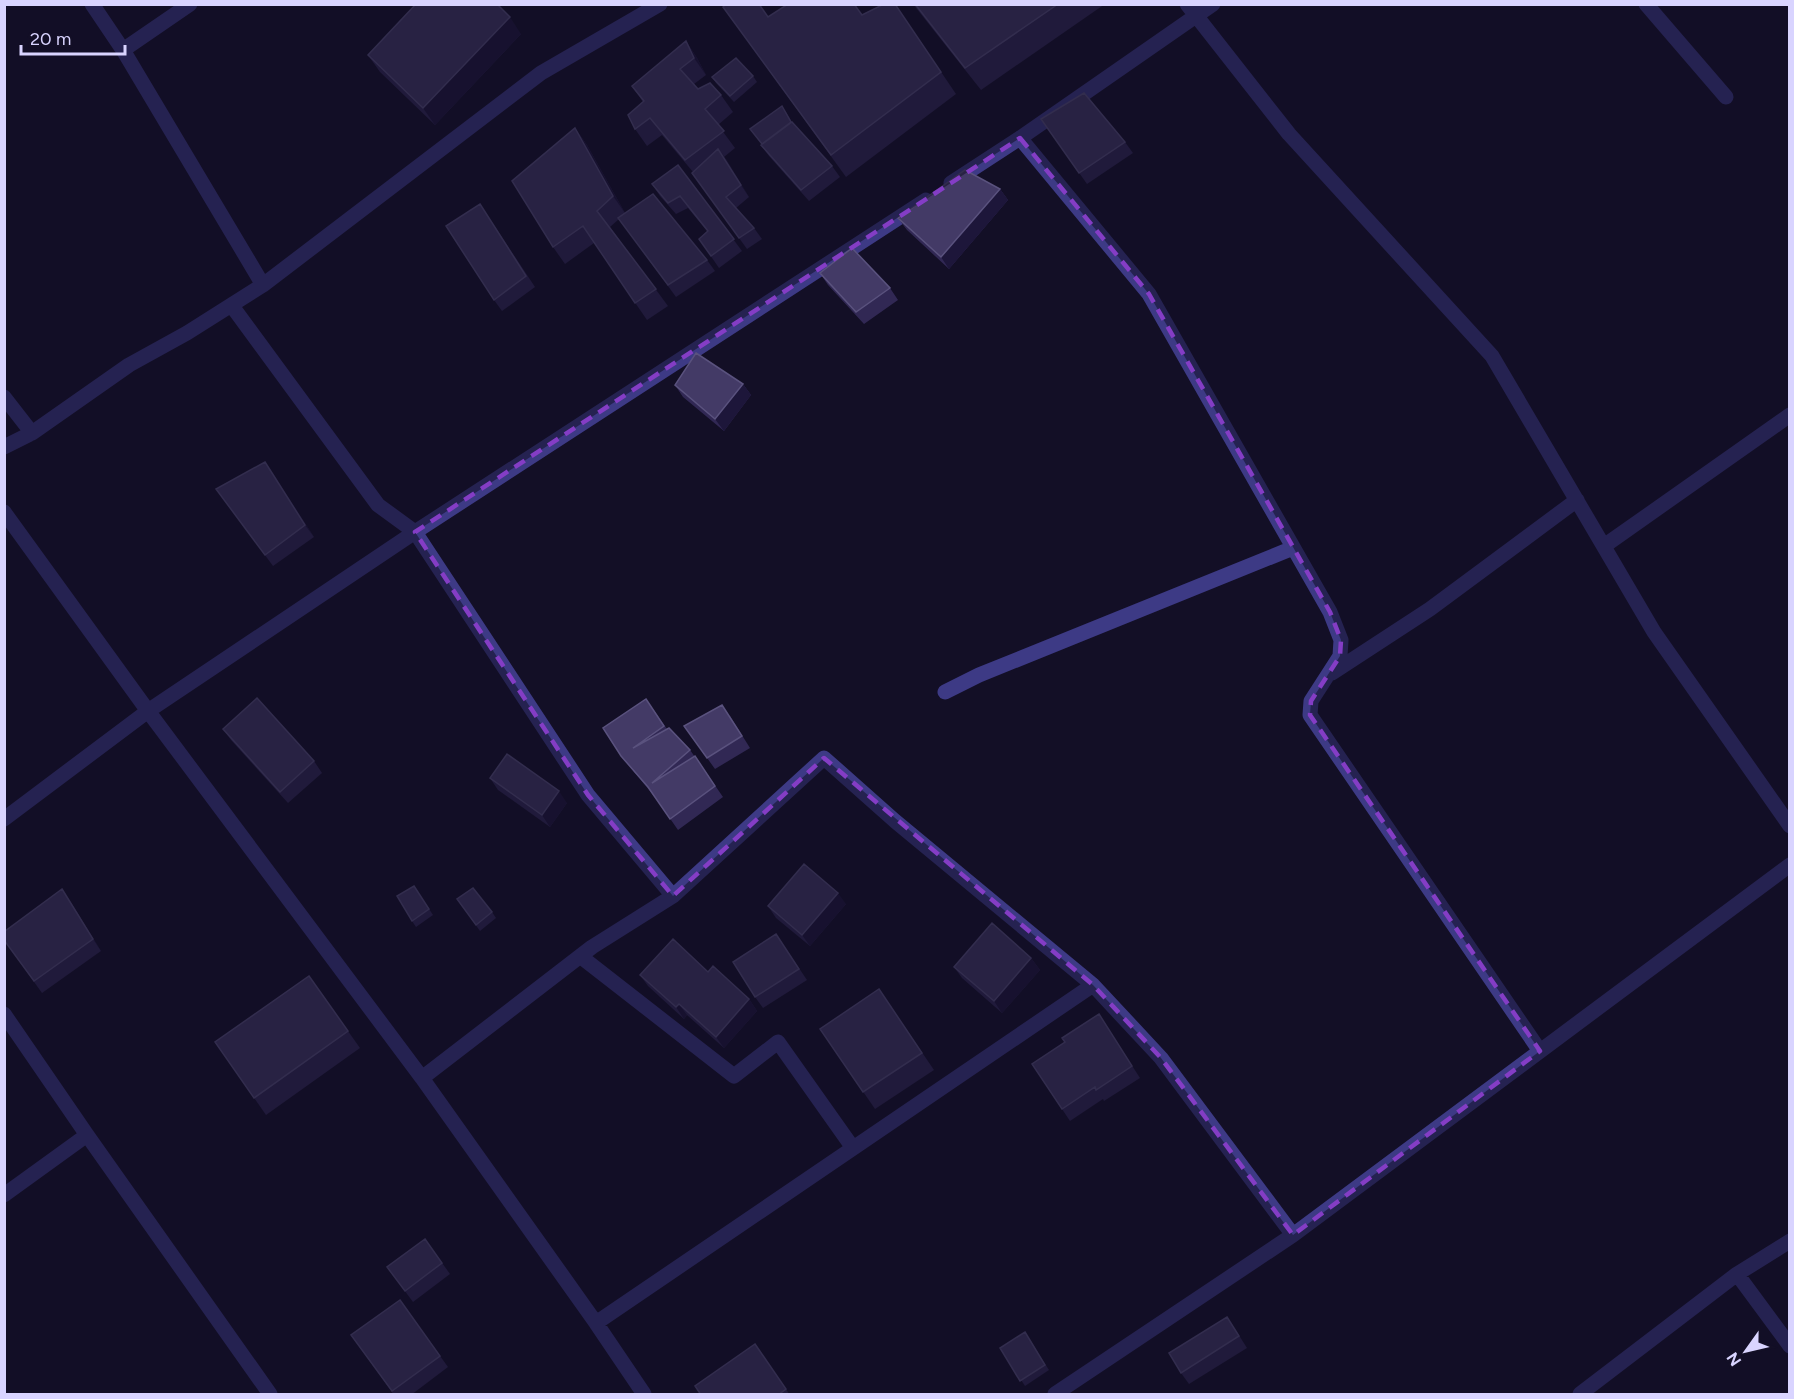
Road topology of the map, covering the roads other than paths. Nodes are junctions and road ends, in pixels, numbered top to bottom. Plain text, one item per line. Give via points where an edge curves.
1 (92, 4) edge
2 (190, 4) edge
3 (660, 4) edge
4 (1214, 4) edge
5 (1646, 4) edge
6 (1192, 10) edge
7 (123, 50) junction
8 (1726, 97) dead end
9 (1020, 138) junction
10 (263, 285) junction
11 (232, 306) junction
12 (4, 397) edge
13 (1790, 415) edge
14 (32, 433) junction
15 (4, 447) edge
16 (1577, 500) junction
17 (4, 512) edge
18 (415, 532) junction
19 (1604, 546) junction
20 (1293, 549) junction
21 (1328, 675) junction
22 (945, 692) dead end
23 (148, 711) junction
24 (4, 819) edge
25 (1790, 826) edge
26 (1790, 865) edge
27 (673, 896) junction
28 (580, 956) junction
29 (1093, 985) junction
30 (4, 1014) edge
31 (1540, 1051) junction
32 (422, 1078) junction
33 (87, 1135) junction
34 (853, 1148) junction
35 (4, 1195) edge
36 (1293, 1235) junction
37 (1790, 1241) edge
38 (1737, 1274) junction
39 (596, 1323) junction
40 (1790, 1346) edge
41 (270, 1395) edge
42 (644, 1395) edge
43 (1055, 1395) edge
44 (1580, 1395) edge

1 - 7 street
2 - 7 street
3 - 10 street via 541,73
4 - 6 street
5 - 8 street
6 - 9 street
6 - 16 street via 1289,134 1492,356
7 - 10 street
9 - 18 street
9 - 20 street via 1149,294
10 - 11 street
11 - 14 street via 129,365
11 - 18 street via 378,505
12 - 14 street
13 - 19 street
14 - 15 street
16 - 19 street
16 - 21 street via 1430,609
17 - 23 street
18 - 23 street
18 - 27 street via 588,795
19 - 25 street via 1654,632
20 - 21 street via 1330,612 1341,640 1340,656
20 - 22 street
21 - 31 street via 1311,701 1314,724
23 - 24 street
23 - 32 street
26 - 31 street
27 - 28 street
27 - 29 street via 825,758
28 - 32 street
28 - 34 street via 734,1076 778,1042
29 - 34 street
29 - 36 street via 1161,1058
30 - 33 street
31 - 36 street
32 - 39 street
33 - 35 street
33 - 41 street
34 - 39 street
36 - 43 street
37 - 38 street
38 - 40 street
38 - 44 street
39 - 42 street

